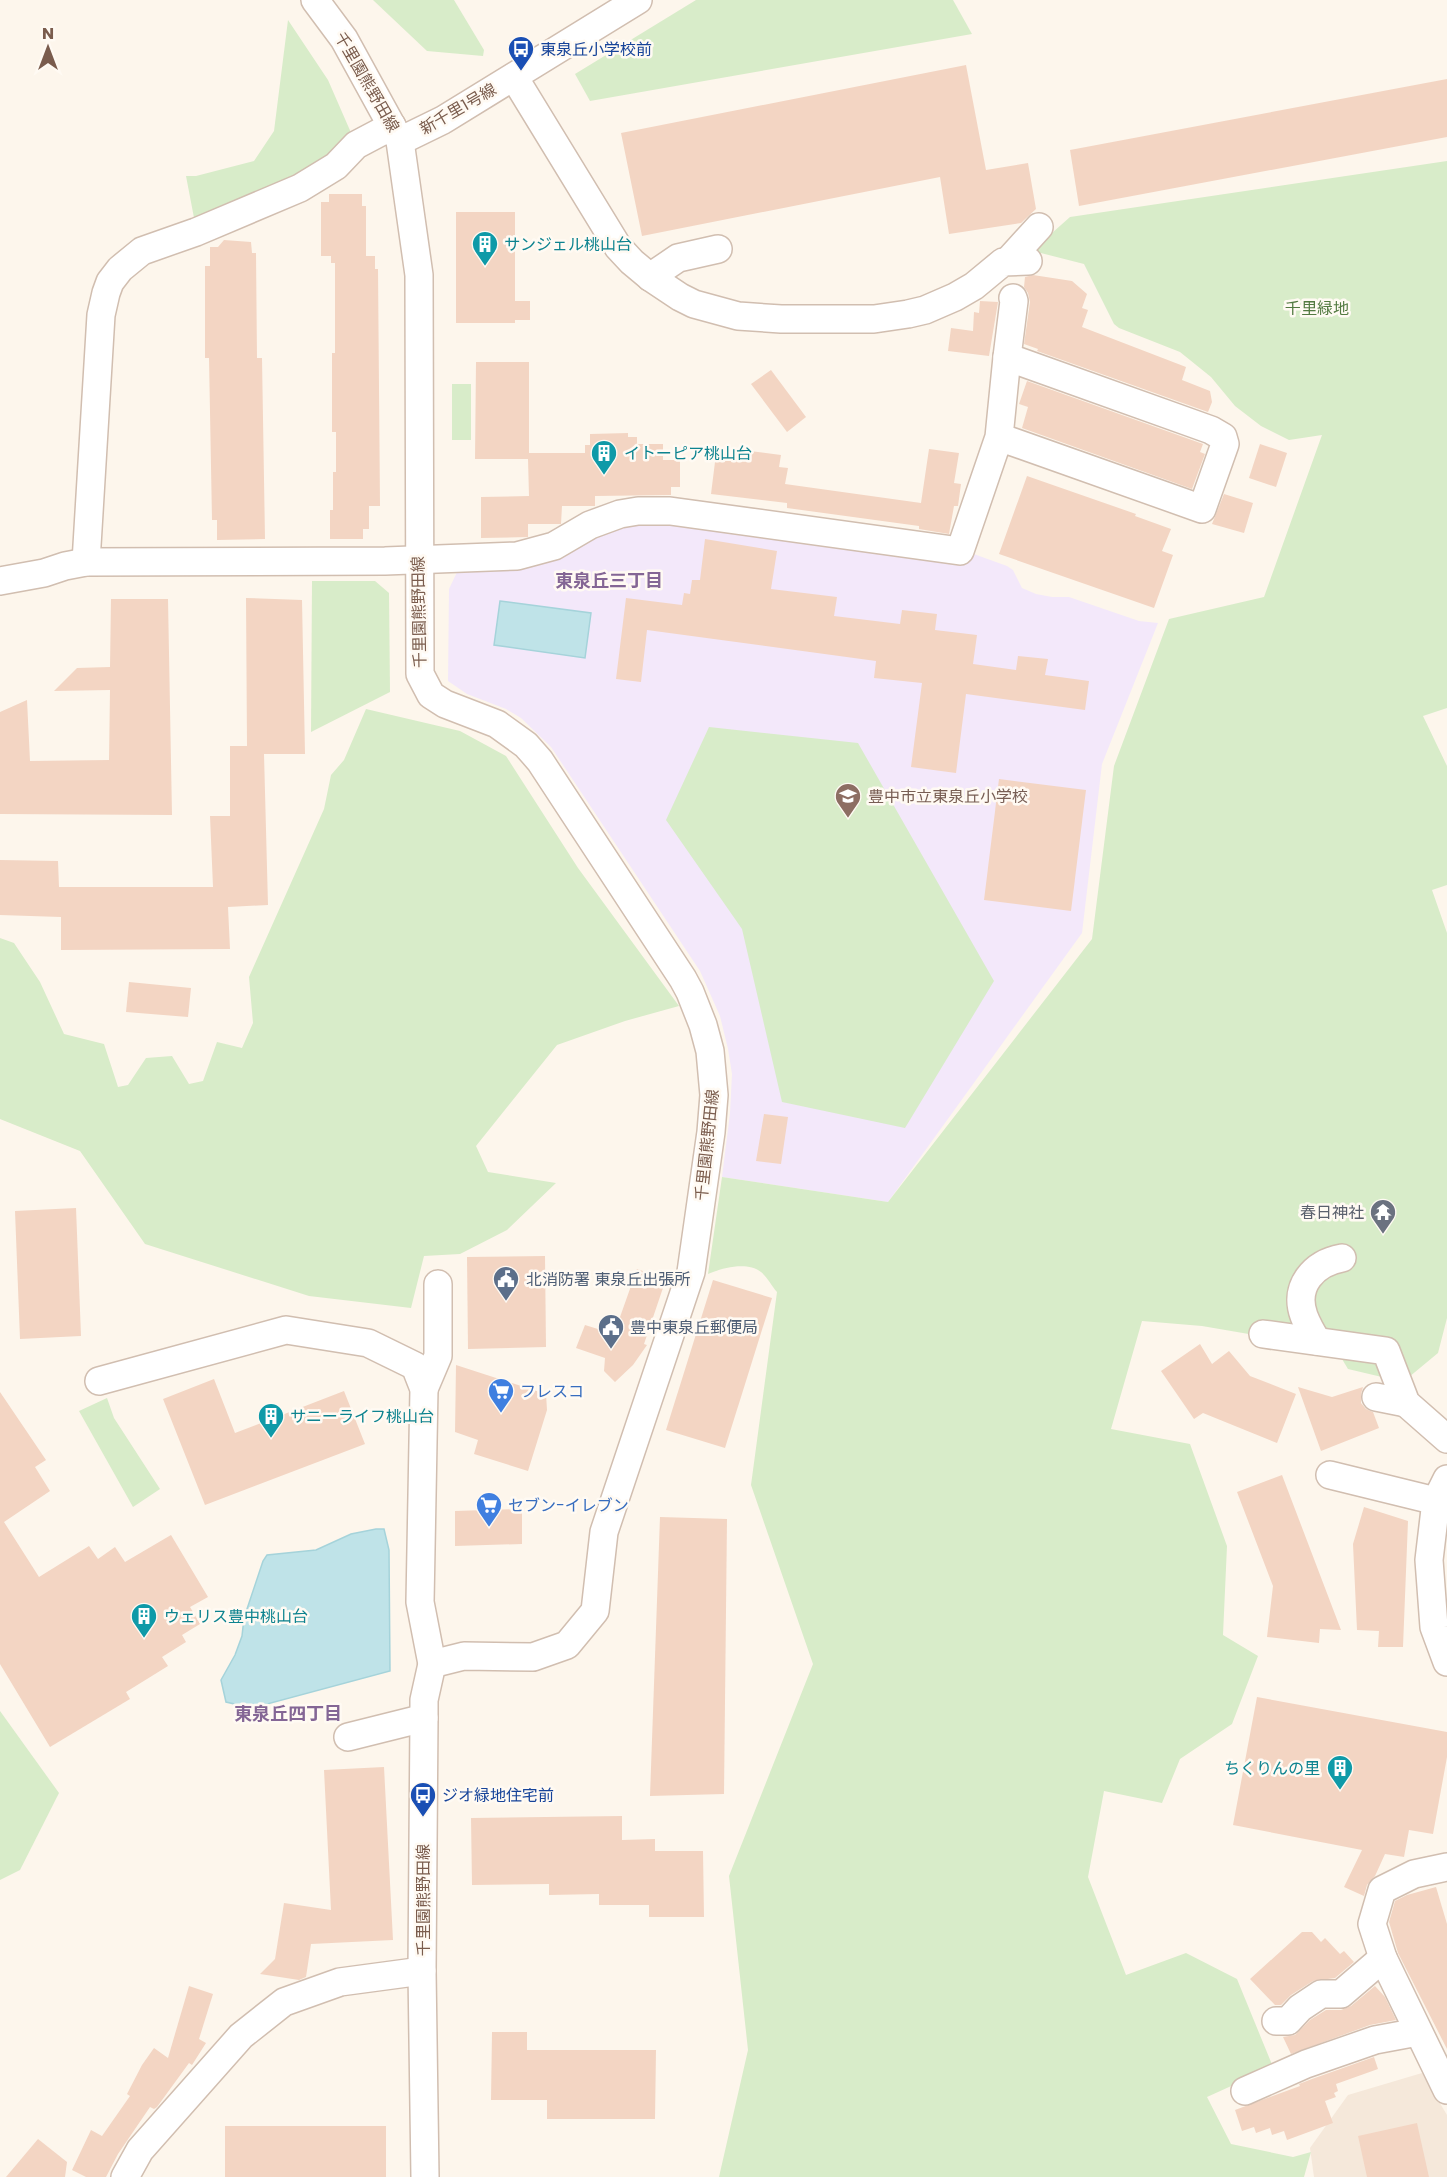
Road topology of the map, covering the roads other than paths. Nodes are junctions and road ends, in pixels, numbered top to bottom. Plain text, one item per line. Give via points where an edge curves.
1 (315, 0) edge
2 (638, 0) edge
3 (514, 77) junction
4 (396, 134) junction
5 (1039, 227) dead end
6 (717, 249) dead end
7 (650, 277) junction
8 (1013, 298) dead end
9 (1007, 357) junction
10 (999, 437) junction
11 (418, 559) junction
12 (86, 562) junction
13 (0, 581) edge
14 (1342, 1258) dead end
15 (438, 1284) dead end
16 (1263, 1334) dead end
17 (1317, 1341) junction
18 (99, 1381) dead end
19 (424, 1389) junction
20 (1376, 1398) dead end
21 (1406, 1403) junction
22 (1447, 1439) edge
23 (1330, 1475) dead end
24 (1442, 1490) edge
25 (1447, 1662) edge
26 (432, 1664) junction
27 (424, 1718) junction
28 (348, 1737) dead end
29 (1447, 1867) edge
30 (1383, 1958) junction
31 (422, 1971) junction
32 (1276, 2021) dead end
33 (1418, 2032) junction
34 (1447, 2090) edge
35 (1245, 2091) dead end
36 (125, 2177) edge
37 (424, 2177) edge

1 - 4 street, 千里園熊野田線 via 344,39
2 - 3 street, 新千里1号線
3 - 4 street, 新千里1号線 via 443,120
3 - 7 street via 610,235
4 - 11 street, 千里園熊野田線 via 419,275
4 - 12 street, 新千里1号線 via 356,145 315,180 142,251 115,275 101,315
5 - 7 street via 1018,263 940,304 883,319 781,319 726,314 694,304
6 - 7 street via 678,258
8 - 9 street
9 - 10 street
9 - 10 street via 1211,430 1228,429 1202,509
10 - 11 street via 960,551 653,510 590,525 554,546 530,554
11 - 12 street
11 - 26 street, 千里園熊野田線 via 419,662 425,687 445,704 511,733 551,776 683,979 706,1036 714,1095 691,1272 604,1532 595,1611 567,1645 533,1657 464,1656
12 - 13 street
14 - 17 street via 1328,1260 1313,1270 1301,1291 1303,1314
15 - 19 street via 438,1356
16 - 17 street
17 - 21 street via 1386,1352
18 - 19 street via 286,1330 368,1343 415,1366
19 - 26 street via 420,1602
20 - 21 street
21 - 22 street
23 - 24 street
24 - 25 street via 1429,1560 1434,1627
26 - 27 street, 千里園熊野田線
27 - 28 street
27 - 31 street, 千里園熊野田線
29 - 30 street via 1414,1874 1382,1890 1372,1924
30 - 32 street via 1341,1994 1321,1994 1288,2021
30 - 33 street
31 - 36 street via 340,1982 284,2002 241,2036 140,2150
31 - 37 street, 千里園熊野田線
33 - 34 street
33 - 35 street via 1375,2040

